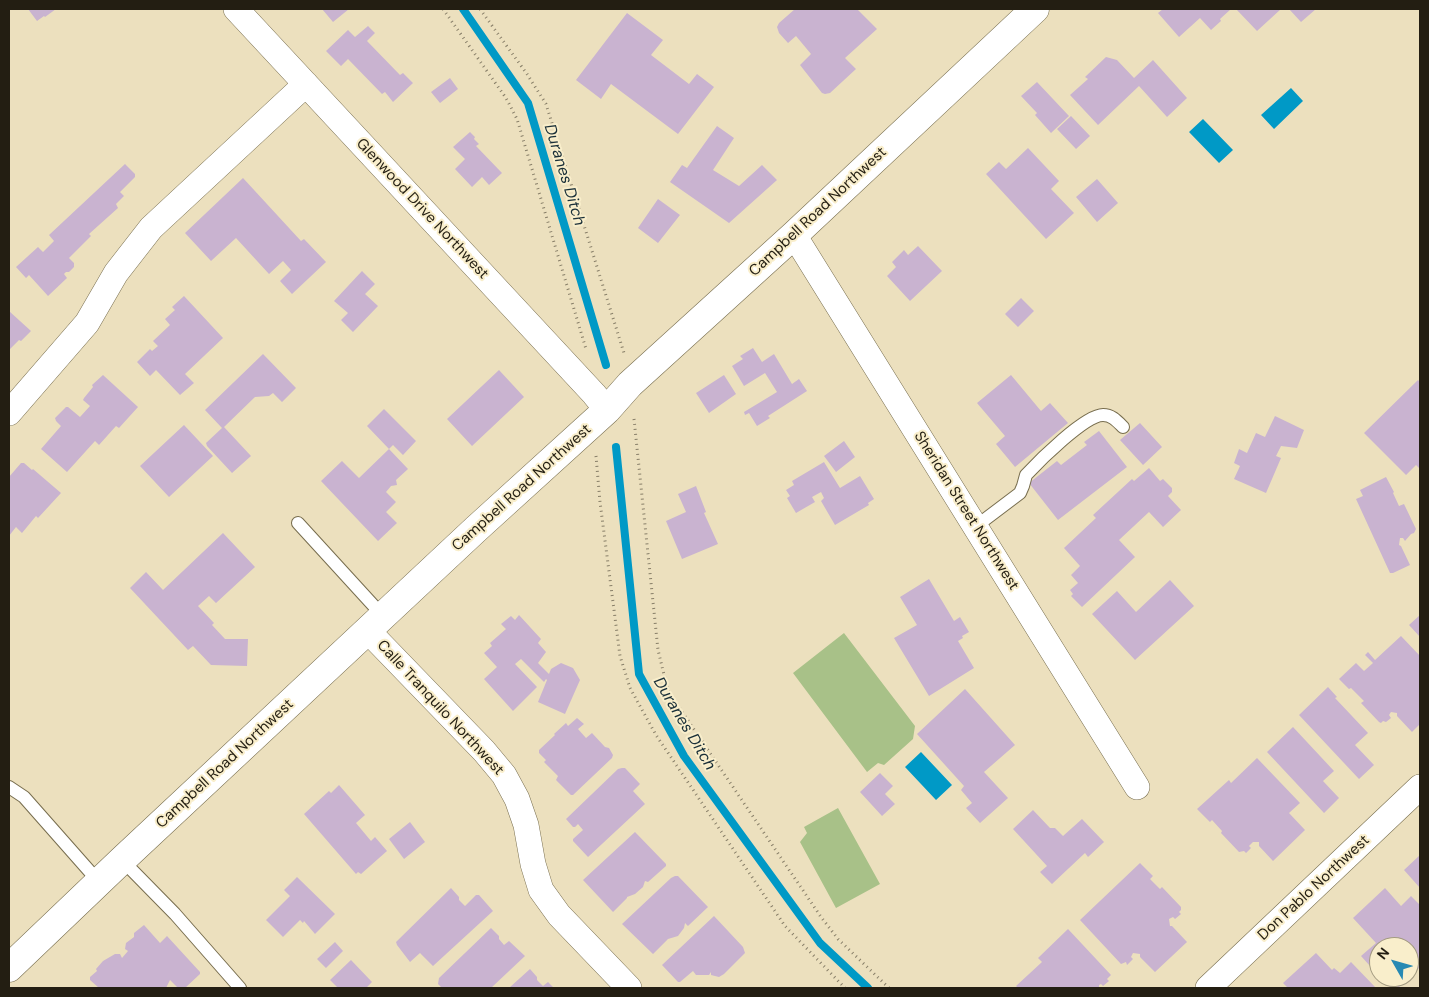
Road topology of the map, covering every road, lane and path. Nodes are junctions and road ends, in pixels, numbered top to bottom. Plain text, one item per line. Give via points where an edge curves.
1 (236, 9) edge
2 (443, 9) edge
3 (480, 9) edge
4 (1035, 9) edge
5 (306, 84) junction
6 (794, 235) junction
7 (588, 355) dead end
8 (630, 384) junction
9 (9, 414) edge
10 (600, 416) junction
11 (1123, 427) dead end
12 (298, 523) dead end
13 (975, 527) junction
14 (375, 623) junction
15 (9, 787) edge
16 (1137, 787) dead end
17 (1420, 787) edge
18 (122, 860) junction
19 (99, 882) junction
20 (11, 963) edge
21 (240, 988) edge
22 (629, 988) edge
23 (845, 988) edge
24 (889, 988) edge
25 (1208, 988) edge

1 - 5 street, Glenwood Drive Northwest
2 - 7 path via 506,98 517,119
3 - 8 path via 546,104 626,359
4 - 6 street, Campbell Road Northwest
5 - 9 street via 151,228 116,273 87,324
5 - 10 street, Glenwood Drive Northwest via 594,394
6 - 8 street, Campbell Road Northwest
6 - 13 street, Sheridan Street Northwest
8 - 10 street, Campbell Road Northwest
8 - 24 path via 658,650 668,691 821,917 838,939
10 - 14 street, Campbell Road Northwest
10 - 23 path via 600,502 620,656 630,688 656,735 785,926
11 - 13 lane via 1113,417 1102,415 1083,423 1026,475 1020,492
12 - 14 lane
13 - 16 street, Sheridan Street Northwest
14 - 18 street, Campbell Road Northwest
14 - 22 street, Calle Tranquilo Northwest via 504,775 526,825 540,890 558,915
15 - 19 lane via 24,797
17 - 25 street, Don Pablo Northwest
18 - 19 street, Campbell Road Northwest
18 - 21 lane
19 - 20 street, Campbell Road Northwest

